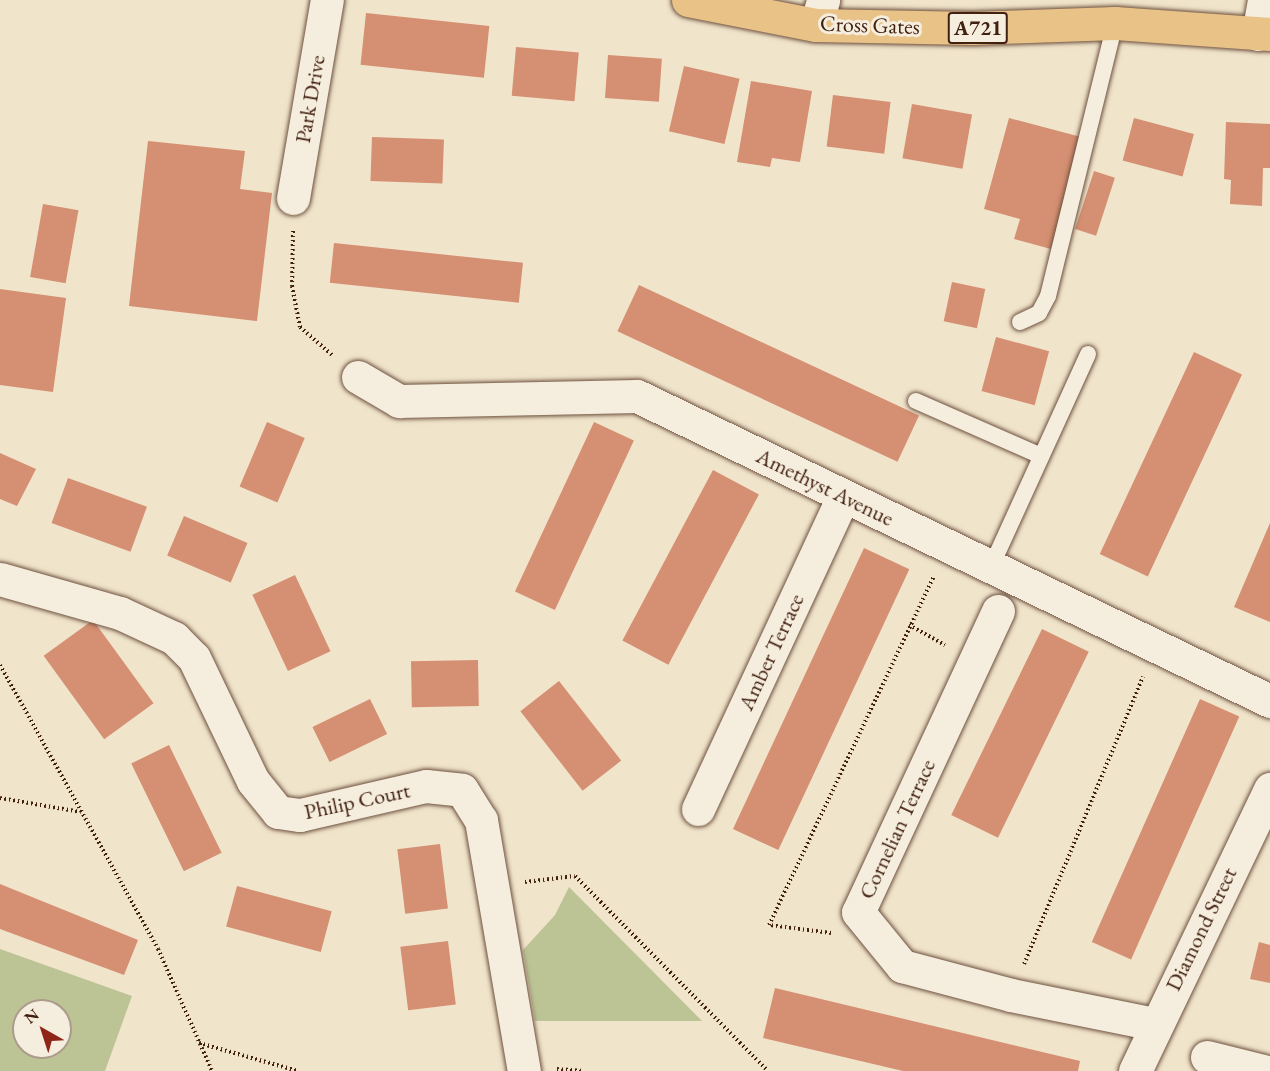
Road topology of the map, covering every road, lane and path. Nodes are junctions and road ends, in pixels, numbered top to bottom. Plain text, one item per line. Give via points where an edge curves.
1 (327, 0) edge
2 (688, 0) edge
3 (1264, 0) edge
4 (820, 12) edge
5 (1115, 23) junction
6 (1264, 34) edge
7 (293, 198) joint
8 (1020, 322) dead end
9 (1088, 354) dead end
10 (358, 377) joint
11 (916, 401) dead end
12 (1041, 456) junction
13 (843, 496) junction
14 (949, 547) junction
15 (991, 567) junction
16 (0, 579) edge
17 (998, 611) dead end
18 (1156, 646) junction
19 (0, 665) edge
20 (1270, 701) edge
21 (1270, 789) edge
22 (0, 798) edge
23 (698, 809) dead end
24 (81, 812) junction
25 (494, 886) junction
26 (879, 938) junction
27 (1011, 996) junction
28 (1155, 1024) junction
29 (199, 1043) junction
30 (1207, 1057) dead end
31 (212, 1071) edge
32 (298, 1071) edge
33 (524, 1071) edge
34 (768, 1071) edge
35 (1135, 1071) edge
36 (1263, 1071) edge

1 - 7 street, Park Drive
2 - 4 main road, Cross Gates / A721
3 - 6 street
4 - 5 main road, Cross Gates / A721 via 972,28
5 - 6 main road, Cross Gates / A721
5 - 8 lane via 1048,296 1039,313
7 - 10 path via 292,286 300,327
9 - 12 lane
10 - 13 street, Amethyst Avenue via 399,401 637,396
11 - 12 lane
12 - 15 lane
13 - 14 street, Amethyst Avenue
13 - 23 street, Amber Terrace
14 - 15 street, Amethyst Avenue
14 - 26 path via 769,925
15 - 18 street, Amethyst Avenue
16 - 25 street, Philip Court via 120,613 174,638 194,658 253,781 278,812 300,815 426,786 462,790 481,820
17 - 26 street, Cornelian Terrace via 858,912
18 - 20 street, Amethyst Avenue
18 - 27 path
19 - 24 path
21 - 28 street, Diamond Street
22 - 24 path
24 - 29 path via 158,949
25 - 33 street, Philip Court
25 - 34 path via 575,876
26 - 27 street, Cornelian Terrace via 902,966
27 - 28 street, Cornelian Terrace
28 - 35 street, Diamond Street
29 - 31 path
29 - 32 path
30 - 36 street

